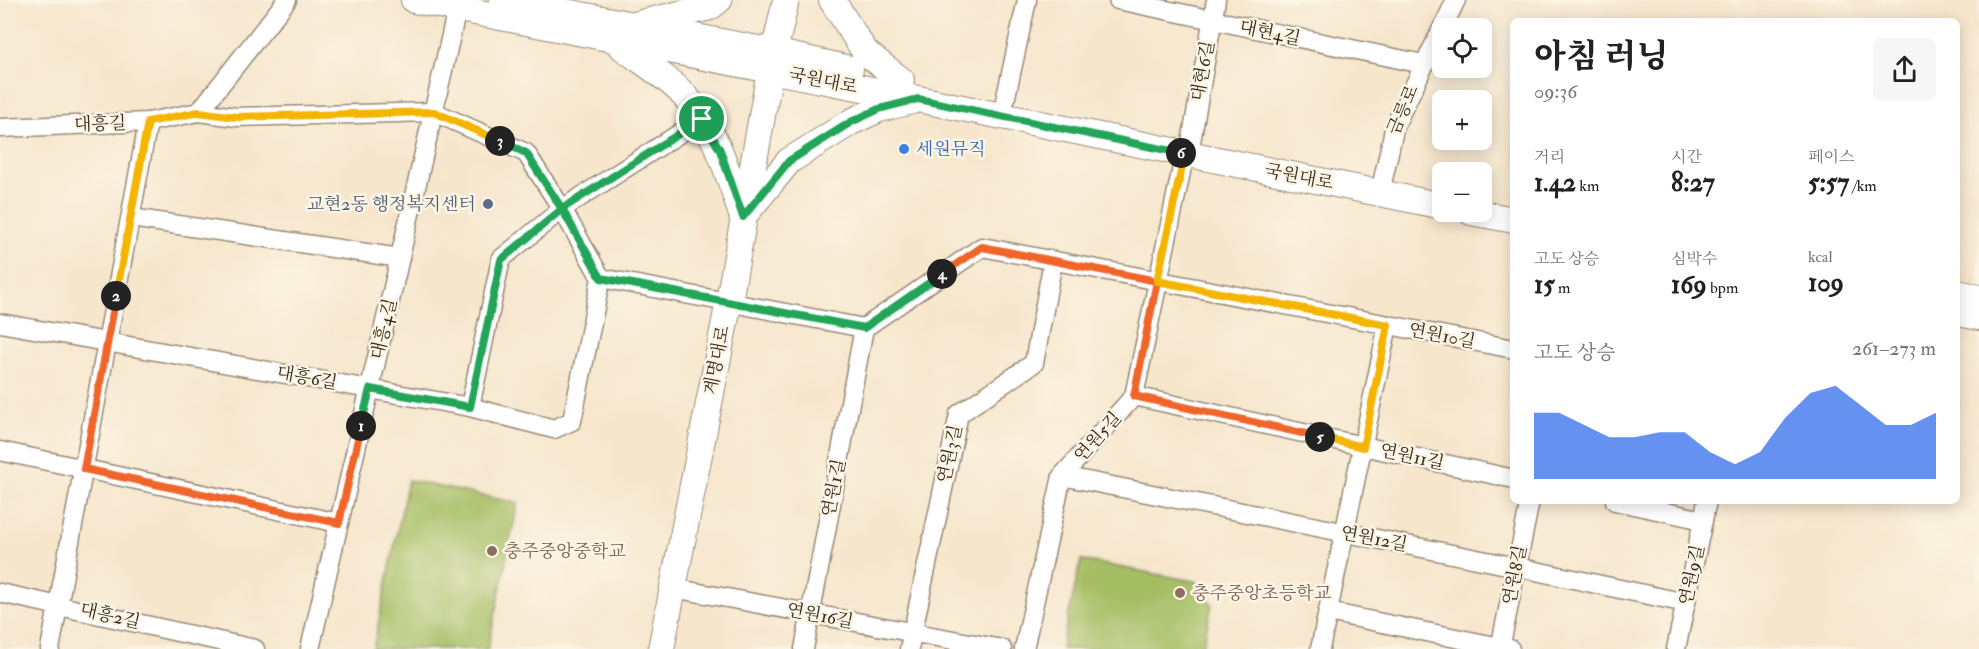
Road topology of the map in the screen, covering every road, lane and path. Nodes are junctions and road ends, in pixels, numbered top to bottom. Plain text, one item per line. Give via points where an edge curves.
1 (287, 0) edge
2 (414, 0) edge
3 (503, 0) edge
4 (719, 0) edge
5 (786, 0) edge
6 (832, 0) edge
7 (1027, 0) edge
8 (1118, 0) edge
9 (1216, 0) edge
10 (1456, 0) edge
11 (457, 9) junction
12 (1211, 21) junction
13 (623, 33) junction
14 (772, 61) junction
15 (1423, 64) junction
16 (901, 80) junction
17 (918, 99) junction
18 (1005, 101) junction
19 (199, 112) junction
20 (434, 112) junction
21 (702, 119) junction
22 (148, 122) junction
23 (0, 128) edge
24 (1188, 147) junction
25 (1381, 187) junction
26 (1432, 191) edge
27 (1492, 202) edge
28 (1432, 203) edge
29 (1510, 205) edge
30 (562, 209) junction
31 (1492, 216) edge
32 (743, 217) junction
33 (130, 218) junction
34 (1510, 219) edge
35 (400, 258) junction
36 (1053, 261) junction
37 (601, 278) junction
38 (1157, 281) junction
39 (1960, 293) edge
40 (1979, 298) edge
41 (729, 301) junction
42 (1960, 313) edge
43 (1979, 317) edge
44 (0, 323) edge
45 (1388, 325) junction
46 (864, 328) junction
47 (107, 342) junction
48 (1510, 349) edge
49 (370, 389) junction
50 (1134, 396) junction
51 (470, 407) junction
52 (1363, 447) junction
53 (0, 451) edge
54 (84, 469) junction
55 (1062, 476) junction
56 (1510, 478) edge
57 (1529, 504) edge
58 (1629, 504) edge
59 (1706, 504) edge
60 (1703, 520) junction
61 (339, 523) junction
62 (1346, 533) junction
63 (1517, 567) junction
64 (673, 588) junction
65 (0, 593) edge
66 (1686, 603) junction
67 (59, 605) junction
68 (1328, 612) junction
69 (810, 614) junction
70 (910, 641) edge
71 (1504, 648) edge
72 (51, 649) edge
73 (255, 649) edge
74 (310, 649) edge
75 (661, 649) edge
76 (804, 649) edge
77 (1002, 649) edge
78 (1024, 649) edge
79 (1320, 649) edge
80 (1676, 649) edge

1 - 19 street
2 - 11 street, 국원대로
3 - 13 street, 국원대로
4 - 13 street via 710,7
5 - 14 street, 계명대로
6 - 16 street via 865,52
7 - 18 street
8 - 12 street, 대현4길
9 - 12 street, 대현6길
10 - 15 street, 금릉로
11 - 13 street, 국원대로
11 - 20 street, 대흥4길
12 - 15 street, 대현4길
12 - 24 street, 대현6길
13 - 14 street, 국원대로
13 - 21 street
14 - 16 street, 국원대로
14 - 17 street, 국원대로
14 - 32 street, 계명대로
15 - 25 street, 금릉로 via 1395,125
16 - 18 street, 국원대로
17 - 24 street, 국원대로
17 - 32 street via 879,109 851,122 789,161
18 - 24 street, 국원대로
19 - 20 street, 대흥길 via 236,117
19 - 22 street, 대흥길
20 - 30 street, 대흥길 via 526,153
20 - 35 street, 대흥4길
21 - 30 street
21 - 32 street via 720,150
22 - 23 street, 대흥길
22 - 33 street
24 - 25 street, 국원대로
24 - 38 street, 연원5길
25 - 26 street, 국원대로
25 - 28 street, 국원대로
27 - 29 street
30 - 37 street, 대흥길
30 - 51 street via 501,260
31 - 34 street
32 - 41 street, 계명대로
33 - 35 street
33 - 47 street
35 - 49 street, 대흥4길
36 - 38 street, 연원10길
36 - 46 street, 연원10길 via 982,247
36 - 70 street, 연원3길 via 1034,363 959,414
37 - 41 street
37 - 51 street, 대흥6길 via 572,421 554,429
38 - 45 street, 연원10길
38 - 50 street, 연원5길
39 - 40 street
41 - 46 street
41 - 64 street, 계명대로
42 - 43 street
44 - 47 street, 대흥6길
45 - 48 street, 연원10길
45 - 52 street
46 - 69 street, 연원1길
47 - 49 street, 대흥6길
47 - 54 street
49 - 51 street, 대흥6길
49 - 61 street, 대흥4길
50 - 52 street, 연원11길
50 - 55 street, 연원5길
52 - 56 street, 연원11길
52 - 62 street
53 - 54 street
54 - 61 street
54 - 67 street
55 - 62 street, 연원12길
55 - 78 street, 연원5길
57 - 63 street, 연원8길
58 - 60 street
59 - 60 street, 연원9길
60 - 66 street, 연원9길
61 - 74 street, 대흥4길
62 - 63 street, 연원12길
62 - 68 street
63 - 66 street, 연원12길
63 - 71 street, 연원8길
64 - 69 street, 연원16길
64 - 75 street, 계명대로
65 - 67 street, 대흥2길
66 - 80 street, 연원9길
67 - 72 street
67 - 73 street, 대흥2길
68 - 71 street
68 - 79 street
69 - 70 street, 연원16길
69 - 76 street, 연원1길
70 - 77 street, 연원16길

